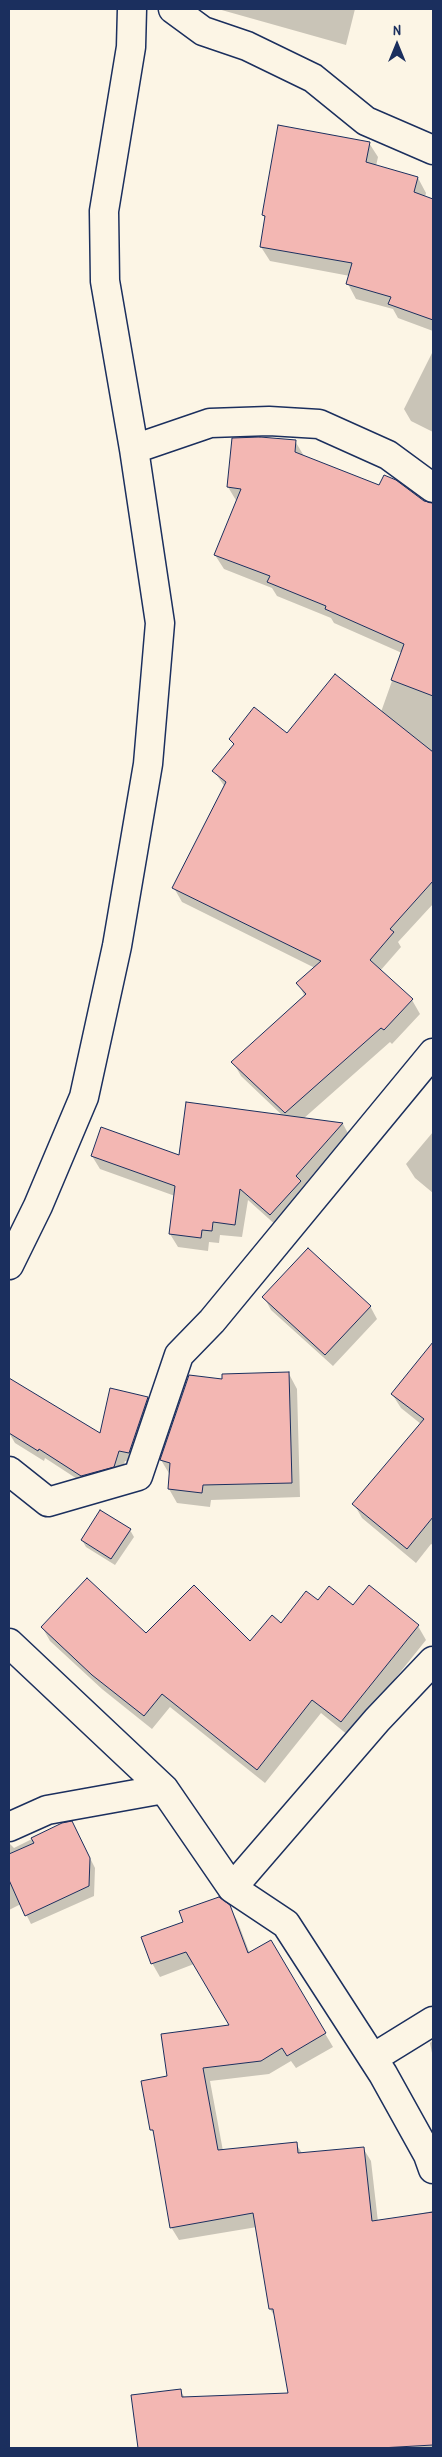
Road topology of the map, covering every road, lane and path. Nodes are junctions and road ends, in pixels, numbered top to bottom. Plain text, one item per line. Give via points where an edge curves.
1 (132, 9) edge
2 (173, 9) edge
3 (433, 150) edge
4 (134, 449) junction
5 (433, 488) edge
6 (433, 1054) edge
7 (9, 1265) edge
8 (9, 1471) edge
9 (9, 1643) edge
10 (433, 1661) edge
11 (164, 1789) junction
12 (9, 1827) edge
13 (232, 1888) junction
14 (433, 2021) edge
15 (373, 2058) junction
16 (433, 2169) edge

1 - 4 street via 132,47 104,211 105,281
2 - 3 street via 203,31 247,46 313,78 366,121
4 - 5 street via 210,423 268,421 319,424 388,455
4 - 7 street via 160,623 148,764 117,946 84,1097
6 - 8 street via 212,1321 179,1355 138,1476 48,1502
9 - 11 street
10 - 13 street via 377,1720
11 - 12 street via 47,1810
11 - 13 street
13 - 15 street via 286,1924
14 - 15 street
15 - 16 street

